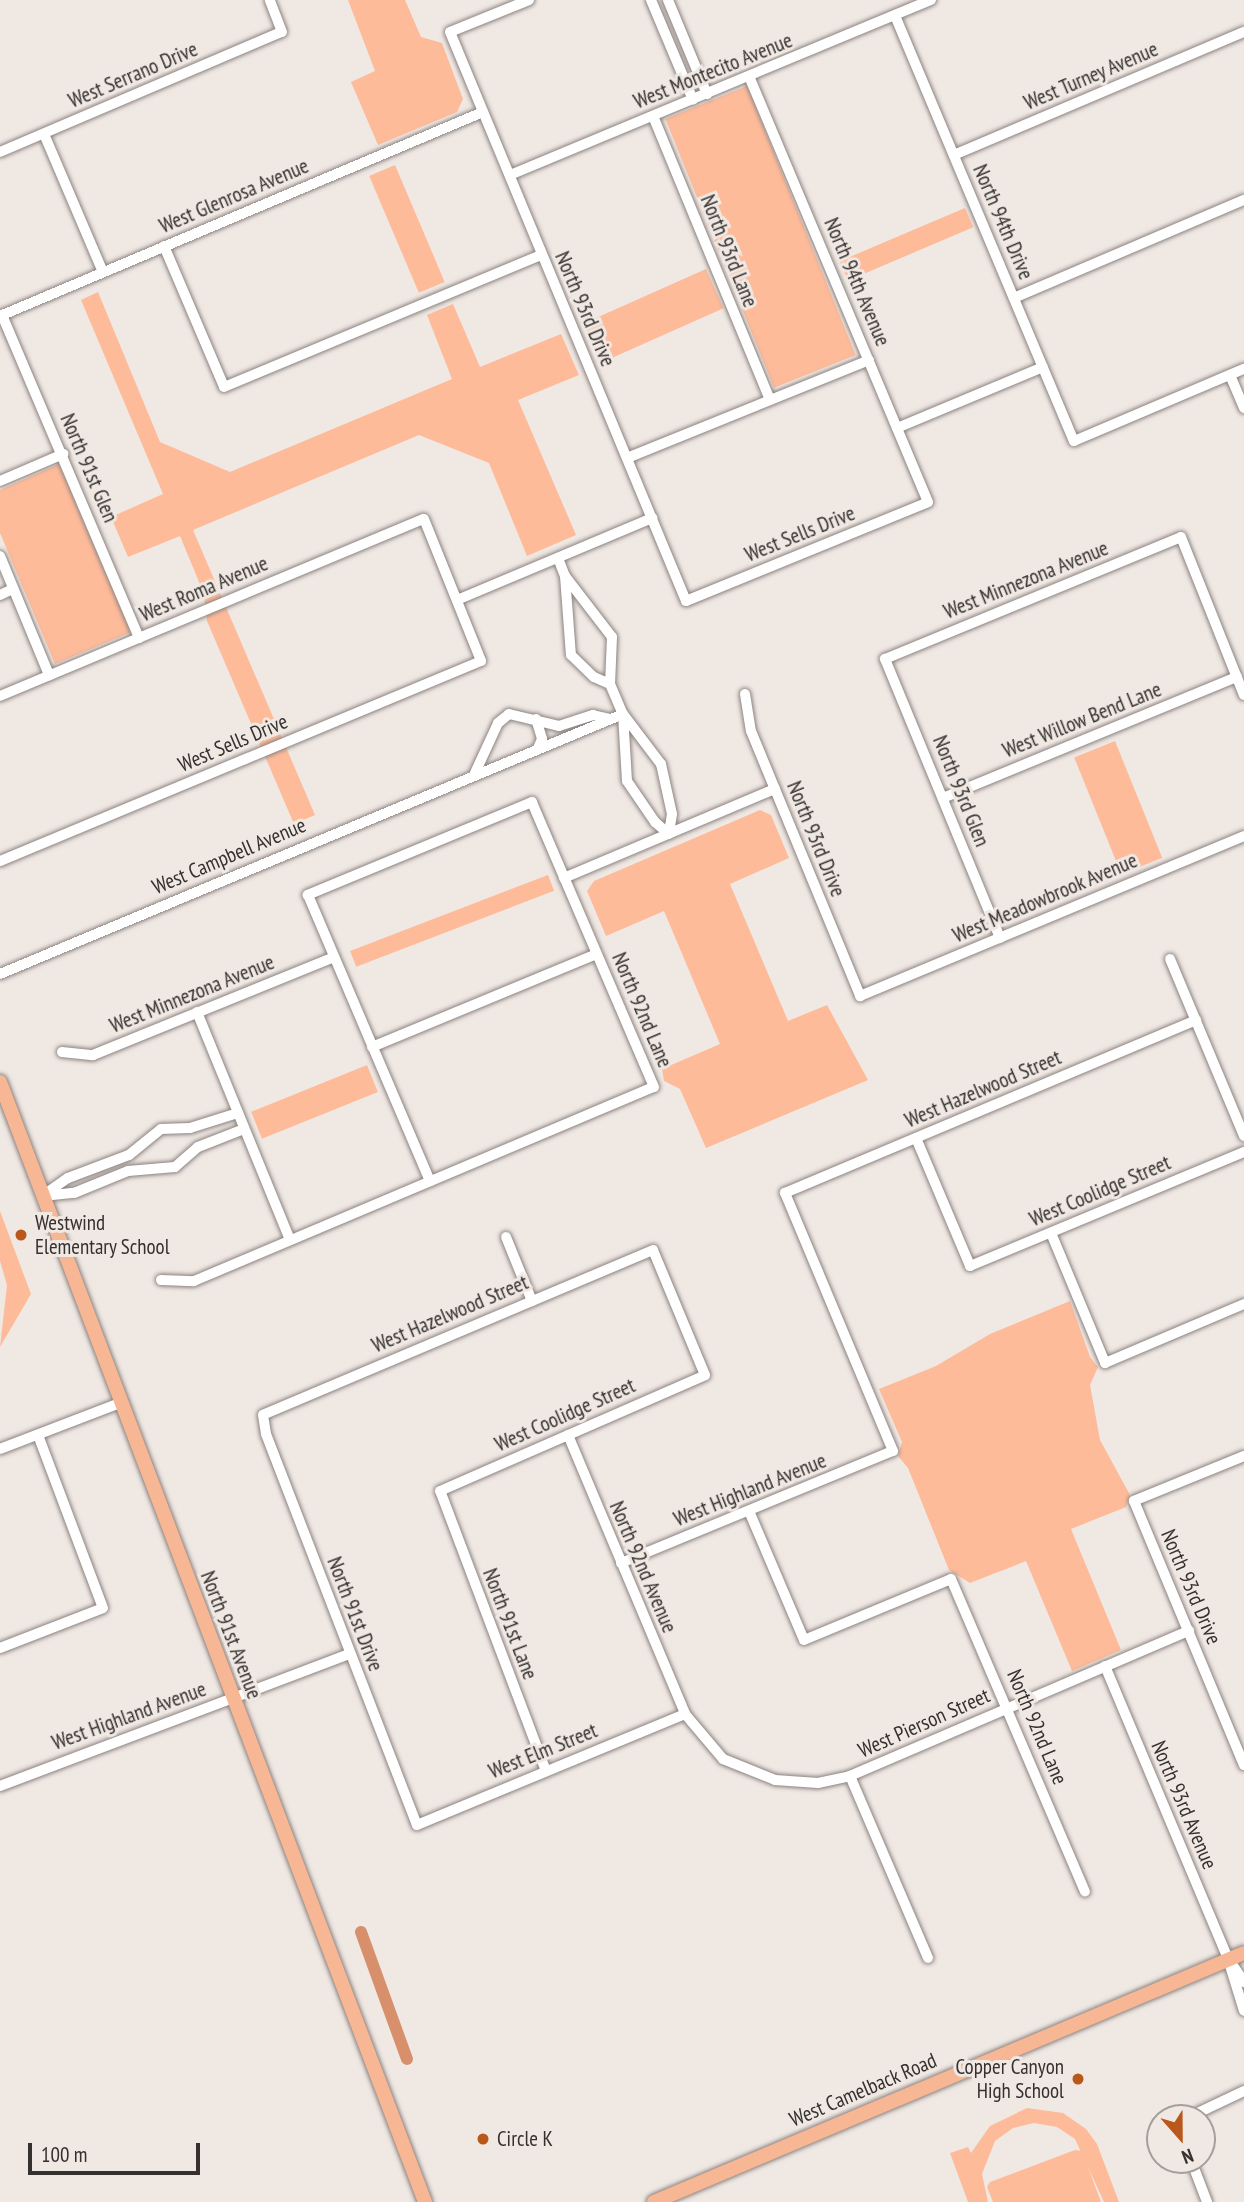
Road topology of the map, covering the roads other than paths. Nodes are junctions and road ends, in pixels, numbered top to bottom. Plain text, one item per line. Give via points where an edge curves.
1 (270, 0) edge
2 (529, 0) edge
3 (651, 0) edge
4 (668, 0) edge
5 (931, 0) edge
6 (896, 18) junction
7 (1244, 32) edge
8 (750, 77) junction
9 (707, 94) junction
10 (693, 100) junction
11 (483, 112) junction
12 (653, 116) junction
13 (44, 134) junction
14 (0, 152) edge
15 (954, 155) junction
16 (510, 175) junction
17 (1244, 201) edge
18 (164, 246) junction
19 (541, 255) junction
20 (103, 272) junction
21 (1014, 298) junction
22 (1, 315) edge
23 (869, 360) junction
24 (1043, 367) junction
25 (1244, 369) edge
26 (1230, 375) junction
27 (770, 400) junction
28 (1244, 408) edge
29 (897, 428) junction
30 (63, 454) junction
31 (627, 458) junction
32 (0, 481) edge
33 (928, 502) joint
34 (652, 518) junction
35 (0, 556) edge
36 (558, 558) junction
37 (565, 576) junction
38 (4, 580) edge
39 (13, 589) junction
40 (0, 595) edge
41 (457, 600) junction
42 (686, 601) joint
43 (139, 638) junction
44 (885, 659) joint
45 (49, 675) junction
46 (1237, 677) junction
47 (610, 684) junction
48 (745, 694) dead end
49 (1244, 695) edge
50 (0, 696) edge
51 (618, 717) junction
52 (536, 719) junction
53 (537, 750) junction
54 (474, 775) junction
55 (775, 789) junction
56 (943, 798) junction
57 (668, 834) junction
58 (1244, 836) edge
59 (0, 860) edge
60 (564, 878) junction
61 (1000, 938) junction
62 (597, 954) junction
63 (334, 957) junction
64 (1170, 959) dead end
65 (0, 974) edge
66 (860, 996) joint
67 (197, 1012) junction
68 (1196, 1020) junction
69 (372, 1047) junction
70 (62, 1052) dead end
71 (0, 1082) edge
72 (238, 1113) junction
73 (190, 1128) junction
74 (244, 1129) junction
75 (1244, 1136) edge
76 (916, 1138) junction
77 (198, 1147) junction
78 (1244, 1152) edge
79 (429, 1181) junction
80 (43, 1196) junction
81 (1051, 1233) junction
82 (506, 1237) dead end
83 (290, 1240) junction
84 (161, 1280) dead end
85 (532, 1301) junction
86 (1244, 1304) edge
87 (705, 1375) joint
88 (120, 1403) junction
89 (263, 1415) joint
90 (38, 1435) junction
91 (568, 1435) junction
92 (0, 1449) edge
93 (893, 1451) joint
94 (1244, 1457) edge
95 (440, 1491) joint
96 (749, 1511) junction
97 (621, 1563) junction
98 (1189, 1631) junction
99 (0, 1648) edge
100 (349, 1654) junction
101 (1105, 1666) junction
102 (233, 1699) junction
103 (1008, 1707) junction
104 (685, 1714) junction
105 (1244, 1765) edge
106 (546, 1771) junction
107 (850, 1776) junction
108 (0, 1786) edge
109 (416, 1825) joint
110 (1086, 1891) dead end
111 (1244, 1953) edge
112 (928, 1958) dead end
113 (1228, 1959) junction
114 (1244, 1982) edge
115 (1244, 2011) edge
116 (1244, 2091) edge
117 (1216, 2104) edge
118 (1196, 2174) edge
119 (425, 2202) edge
120 (654, 2202) edge
121 (1207, 2202) edge

1 - 13 street, West Serrano Drive via 282,32
2 - 11 street, North 93rd Drive via 450,32
3 - 10 street
4 - 9 street
5 - 6 street, West Montecito Avenue
6 - 8 street, West Montecito Avenue
6 - 15 street, North 94th Drive
7 - 15 street, West Turney Avenue
8 - 9 street, West Montecito Avenue
8 - 23 street, North 94th Avenue
9 - 10 street, West Montecito Avenue
10 - 12 street, West Montecito Avenue
11 - 16 street, North 93rd Drive
11 - 18 street, West Glenrosa Avenue
12 - 16 street, West Montecito Avenue
12 - 27 street, North 93rd Lane
13 - 14 street, West Serrano Drive
13 - 20 street
15 - 21 street, North 94th Drive
16 - 19 street, North 93rd Drive
17 - 21 street
18 - 19 street via 224,387
18 - 20 street, West Glenrosa Avenue
19 - 31 street, North 93rd Drive
20 - 22 street, West Glenrosa Avenue
21 - 24 street, North 94th Drive
22 - 30 street, North 91st Glen
23 - 27 street
23 - 29 street, North 94th Avenue
24 - 26 street, North 94th Drive via 1074,441
24 - 29 street
25 - 26 street
26 - 28 street
27 - 31 street
29 - 33 street, North 94th Avenue
30 - 32 street
30 - 43 street, North 91st Glen
31 - 34 street, North 93rd Drive
33 - 42 street, West Sells Drive
34 - 36 street
34 - 42 street, North 93rd Drive
35 - 38 street
36 - 37 street
36 - 41 street
37 - 47 street via 612,637
37 - 47 street via 570,655 594,677
38 - 39 street
39 - 40 street
39 - 45 street
41 - 43 street, West Roma Avenue via 424,519
41 - 59 street, West Sells Drive via 481,661
43 - 45 street, West Roma Avenue
44 - 46 street, West Minnezona Avenue via 1181,537
44 - 56 street, North 93rd Glen
45 - 50 street, West Roma Avenue
46 - 49 street
46 - 56 street, West Willow Bend Lane
47 - 51 street
48 - 55 street, North 93rd Drive via 751,731
51 - 52 street via 593,715 559,726
51 - 53 street, West Campbell Avenue
51 - 57 street via 627,781
51 - 57 street via 661,764 672,814
52 - 53 street via 542,739
52 - 54 street via 516,713 504,717
53 - 54 street, West Campbell Avenue
54 - 65 street, West Campbell Avenue
55 - 57 street
55 - 66 street, North 93rd Drive
56 - 61 street, North 93rd Glen
57 - 60 street
58 - 61 street, West Meadowbrook Avenue
60 - 62 street, North 92nd Lane
60 - 63 street, North 92nd Lane via 532,802 307,895
61 - 66 street, West Meadowbrook Avenue
62 - 69 street
62 - 79 street, North 92nd Lane via 654,1087
63 - 67 street, West Minnezona Avenue
63 - 69 street
64 - 68 street
67 - 70 street, West Minnezona Avenue via 93,1055
67 - 72 street
68 - 75 street
68 - 76 street, West Hazelwood Street
69 - 79 street
71 - 80 main road, North 91st Avenue
72 - 73 street
72 - 74 street
73 - 77 street
73 - 80 street via 161,1129 129,1155 68,1178
74 - 77 street
74 - 83 street
76 - 81 street, West Coolidge Street via 970,1266
76 - 93 street, West Hazelwood Street via 785,1193
77 - 80 street via 175,1167 128,1171 74,1193
78 - 81 street, West Coolidge Street
79 - 83 street, North 92nd Lane
80 - 88 main road, North 91st Avenue
81 - 86 street via 1105,1363
82 - 85 street
83 - 84 street, North 92nd Lane via 194,1281
85 - 87 street, West Hazelwood Street via 653,1250
85 - 89 street, West Hazelwood Street
87 - 91 street, West Coolidge Street
88 - 90 street
88 - 102 main road, North 91st Avenue
89 - 100 street, North 91st Drive via 266,1434
90 - 92 street
90 - 99 street via 103,1608
91 - 95 street, West Coolidge Street
91 - 97 street, North 92nd Avenue
93 - 96 street, West Highland Avenue
94 - 98 street, North 93rd Drive via 1134,1501
95 - 106 street, North 91st Lane
96 - 97 street, West Highland Avenue
96 - 103 street, North 92nd Lane via 804,1640 951,1578
97 - 104 street, North 92nd Avenue
98 - 101 street, West Pierson Street
98 - 105 street, North 93rd Drive
100 - 102 street, West Highland Avenue
100 - 109 street, North 91st Drive
101 - 103 street, West Pierson Street
101 - 113 street, North 93rd Avenue
102 - 108 street, West Highland Avenue
102 - 119 main road, North 91st Avenue
103 - 107 street, West Pierson Street
103 - 110 street, North 92nd Lane
104 - 106 street, West Elm Street
104 - 107 street, West Pierson Street via 723,1759 775,1780 818,1783
106 - 109 street, West Elm Street
107 - 112 street
111 - 113 main road, West Camelback Road
113 - 114 street, North 93rd Avenue
113 - 115 street, North 93rd Avenue
113 - 120 main road, West Camelback Road
116 - 117 street
118 - 121 street

